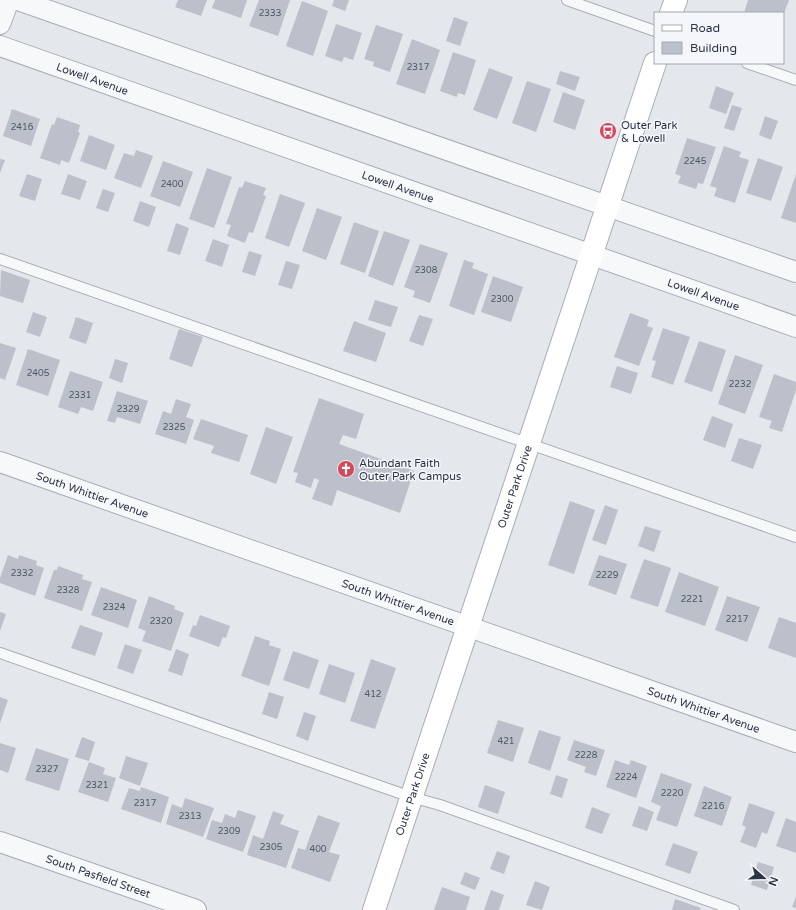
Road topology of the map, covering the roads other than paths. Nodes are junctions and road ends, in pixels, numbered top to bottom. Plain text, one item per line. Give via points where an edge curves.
1 (9, 0) edge
2 (18, 0) edge
3 (567, 0) edge
4 (676, 0) edge
5 (671, 12) edge
6 (0, 24) edge
7 (654, 31) edge
8 (0, 46) edge
9 (655, 64) edge
10 (750, 64) edge
11 (796, 80) edge
12 (608, 207) junction
13 (592, 255) junction
14 (0, 259) edge
15 (796, 272) edge
16 (796, 327) edge
17 (528, 444) junction
18 (0, 462) edge
19 (796, 537) edge
20 (467, 627) junction
21 (0, 653) edge
22 (796, 742) edge
23 (411, 797) junction
24 (0, 842) edge
25 (196, 910) edge
26 (374, 910) edge
27 (734, 910) edge

1 - 6 street
2 - 12 street
3 - 7 lane
4 - 5 street
8 - 13 street, Lowell Avenue
9 - 12 street, Outer Park Drive
10 - 11 lane
12 - 13 street, Outer Park Drive
12 - 15 street
13 - 16 street, Lowell Avenue
13 - 17 street, Outer Park Drive
14 - 17 lane
17 - 19 lane
17 - 20 street, Outer Park Drive
18 - 20 street, South Whittier Avenue
20 - 22 street, South Whittier Avenue
20 - 23 street, Outer Park Drive
21 - 23 lane
23 - 26 street, Outer Park Drive
23 - 27 lane via 440,805
24 - 25 street, South Pasfield Street

